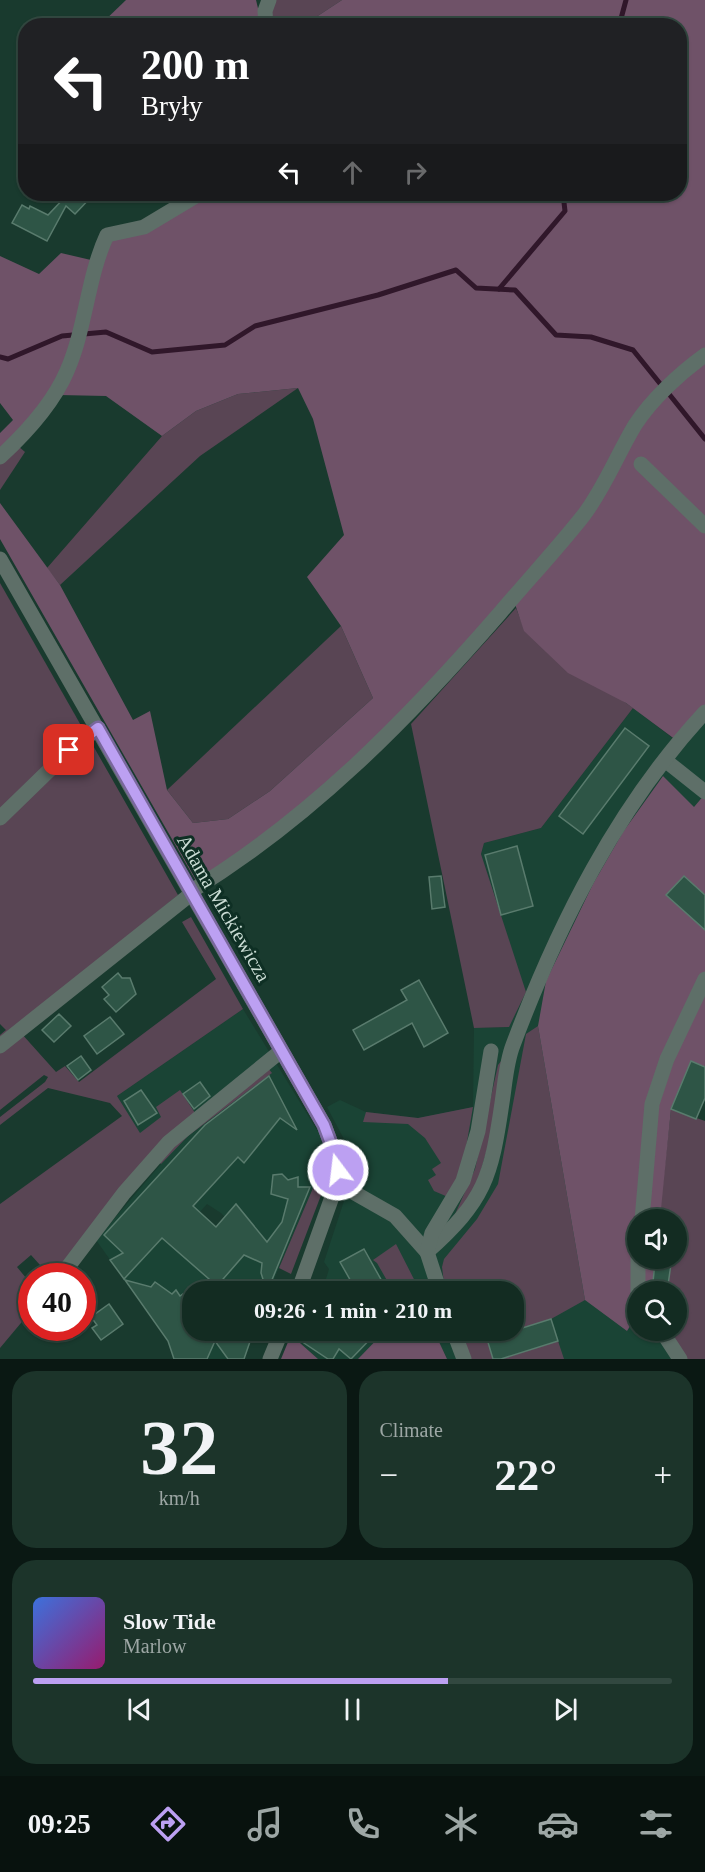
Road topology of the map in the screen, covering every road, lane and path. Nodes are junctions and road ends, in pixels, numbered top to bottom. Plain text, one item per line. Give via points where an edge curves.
1 (269, 0) edge
2 (265, 18) edge
3 (187, 201) edge
4 (705, 355) edge
5 (0, 457) edge
6 (641, 464) dead end
7 (705, 526) edge
8 (0, 559) edge
9 (705, 712) edge
10 (98, 728) junction
11 (666, 761) junction
12 (705, 792) edge
13 (0, 818) edge
14 (191, 893) junction
15 (705, 979) edge
16 (0, 1046) edge
17 (282, 1051) junction
18 (491, 1051) dead end
19 (337, 1183) junction
20 (643, 1209) edge
21 (427, 1252) junction
22 (71, 1263) edge
23 (302, 1281) edge
24 (436, 1281) edge
25 (277, 1341) edge
26 (457, 1341) edge
27 (668, 1341) edge
28 (270, 1359) edge
29 (464, 1359) edge
30 (680, 1359) edge

1 - 2 street
3 - 5 street via 144,227 107,235 68,370 56,392
4 - 14 street via 686,369 640,418 581,518 403,720 292,822
6 - 7 street
8 - 10 street, Adama Mickiewicza
9 - 11 street
10 - 13 street via 69,750
10 - 14 street, Adama Mickiewicza
11 - 12 street
11 - 21 street via 601,852 542,975 509,1057 494,1158 486,1181 464,1215
14 - 16 street
14 - 17 street, Adama Mickiewicza
15 - 20 street via 667,1059 652,1104
17 - 19 street, Adama Mickiewicza via 324,1125 336,1157
17 - 22 street via 169,1142
18 - 21 street via 478,1131 463,1181 432,1233
19 - 21 street via 395,1216
19 - 23 street, Adama Mickiewicza
21 - 24 street
25 - 28 street
26 - 29 street
27 - 30 street

